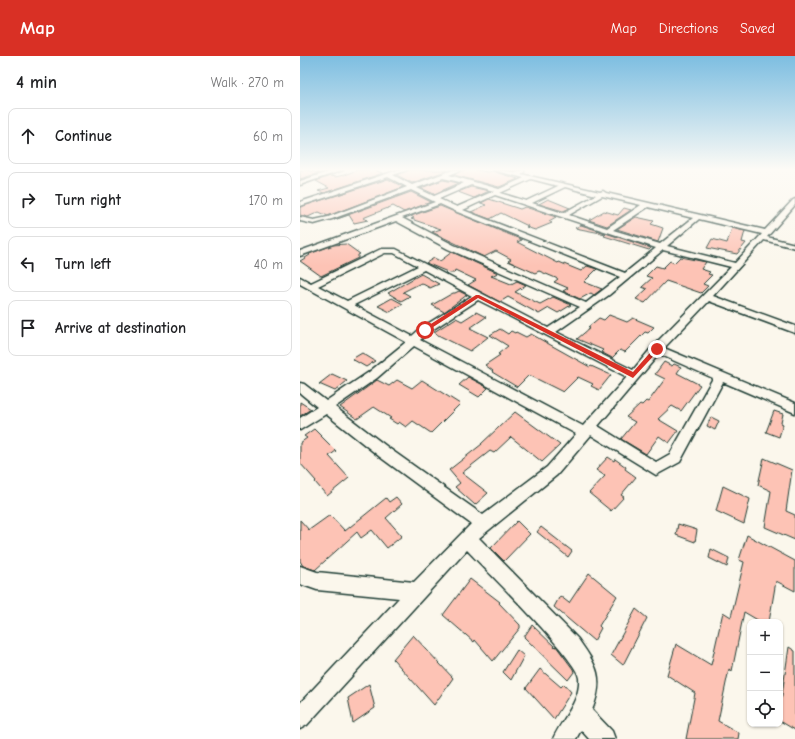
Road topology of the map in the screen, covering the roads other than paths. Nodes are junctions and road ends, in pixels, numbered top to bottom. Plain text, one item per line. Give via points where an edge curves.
1 (376, 202) edge
2 (435, 202) edge
3 (439, 202) edge
4 (475, 202) edge
5 (521, 202) edge
6 (530, 202) edge
7 (588, 202) edge
8 (639, 202) edge
9 (794, 202) edge
10 (526, 204) junction
11 (648, 204) junction
12 (457, 210) junction
13 (563, 216) junction
14 (699, 216) junction
15 (300, 219) edge
16 (398, 219) junction
17 (608, 230) junction
18 (765, 235) junction
19 (795, 246) edge
20 (662, 247) junction
21 (300, 254) edge
22 (425, 266) junction
23 (737, 266) junction
24 (626, 276) junction
25 (300, 280) edge
26 (311, 286) junction
27 (478, 296) junction
28 (707, 297) junction
29 (347, 305) junction
30 (586, 306) junction
31 (795, 330) edge
32 (549, 332) junction
33 (413, 341) junction
34 (657, 349) junction
35 (633, 375) junction
36 (720, 376) junction
37 (300, 387) edge
38 (326, 408) junction
39 (795, 408) edge
40 (300, 425) edge
41 (588, 431) junction
42 (483, 524) junction
43 (467, 538) junction
44 (300, 575) edge
45 (417, 591) junction
46 (579, 712) junction
47 (300, 718) edge
48 (564, 739) edge
49 (604, 739) edge

1 - 15 street via 314,222
2 - 16 street
3 - 12 street
4 - 12 street
5 - 10 street
6 - 10 street
7 - 13 street
8 - 11 street
9 - 18 street via 786,216
10 - 13 street
11 - 14 street
11 - 17 street
12 - 24 street
13 - 17 street
14 - 18 street
14 - 20 street
16 - 21 street
16 - 30 street via 450,247
17 - 20 street
18 - 19 street
18 - 23 street
20 - 23 street
20 - 24 street
22 - 26 street via 396,251 384,252
22 - 27 street
22 - 29 street
23 - 28 street
24 - 30 street
25 - 26 street
26 - 29 street
27 - 32 street
27 - 33 street via 425,330
28 - 31 street
28 - 34 street
29 - 33 street
30 - 32 street
32 - 35 street
33 - 38 street via 373,375
33 - 41 street
34 - 35 street
34 - 36 street
35 - 41 street
36 - 39 street
36 - 41 street via 675,458 656,469
37 - 38 street
38 - 40 street
38 - 42 street
41 - 42 street via 552,471
42 - 43 street
43 - 45 street
43 - 46 street via 584,664 589,678 587,695
44 - 45 street via 317,581
45 - 47 street
46 - 48 street
46 - 49 street

